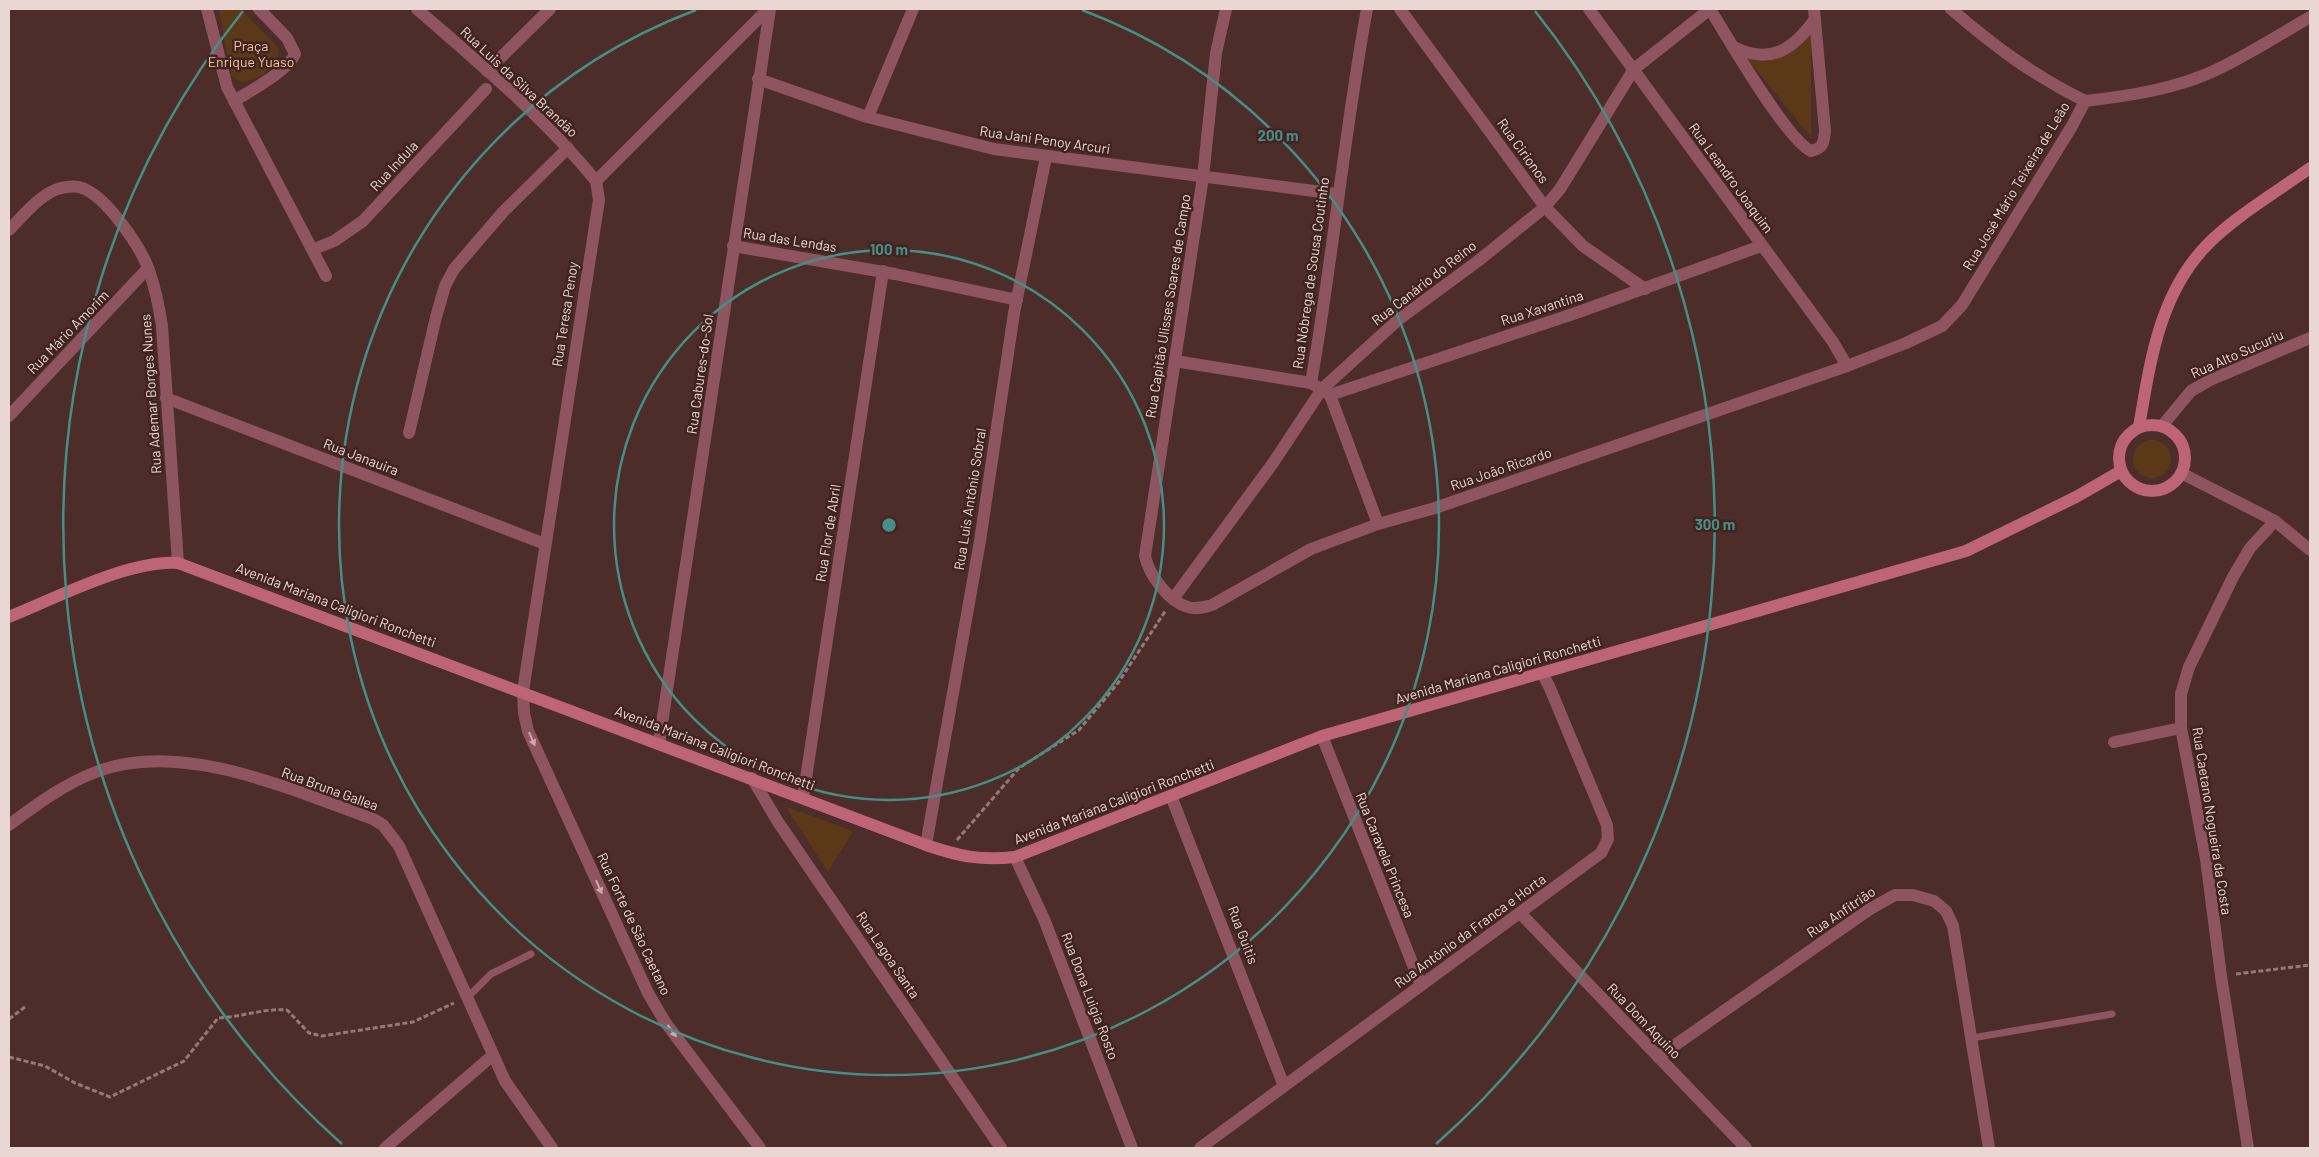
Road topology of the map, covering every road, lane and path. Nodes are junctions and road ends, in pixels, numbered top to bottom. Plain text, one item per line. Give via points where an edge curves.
1 (207, 9) edge
2 (259, 9) edge
3 (417, 9) edge
4 (550, 9) edge
5 (769, 9) edge
6 (914, 9) edge
7 (1226, 9) edge
8 (1367, 9) edge
9 (1400, 9) edge
10 (1590, 9) edge
11 (1710, 9) edge
12 (1951, 9) edge
13 (1815, 14) edge
14 (2310, 17) edge
15 (1733, 46) junction
16 (1634, 69) junction
17 (487, 71) junction
18 (758, 79) junction
19 (486, 88) dead end
20 (2085, 100) junction
21 (234, 101) junction
22 (868, 117) junction
23 (568, 148) junction
24 (1046, 157) junction
25 (2310, 168) edge
26 (1203, 176) junction
27 (596, 181) junction
28 (1337, 194) junction
29 (1545, 207) junction
30 (9, 230) edge
31 (734, 246) junction
32 (1761, 246) junction
33 (314, 249) junction
34 (148, 268) junction
35 (882, 271) junction
36 (326, 276) dead end
37 (1645, 288) junction
38 (1017, 300) junction
39 (2310, 338) edge
40 (1175, 361) junction
41 (1847, 366) junction
42 (1311, 383) junction
43 (1326, 392) junction
44 (166, 398) junction
45 (9, 416) edge
46 (2162, 426) junction
47 (2139, 427) junction
48 (409, 433) dead end
49 (2121, 471) junction
50 (2181, 473) junction
51 (2274, 521) junction
52 (1378, 524) junction
53 (545, 544) junction
54 (2310, 550) edge
55 (178, 563) junction
56 (1173, 599) junction
57 (9, 618) edge
58 (1542, 673) junction
59 (522, 691) junction
60 (2181, 728) junction
61 (1322, 736) junction
62 (2114, 742) dead end
63 (658, 743) junction
64 (752, 778) junction
65 (1171, 796) junction
66 (803, 798) junction
67 (9, 825) edge
68 (926, 845) junction
69 (947, 852) junction
70 (1015, 857) junction
71 (1521, 914) junction
72 (532, 954) dead end
73 (2310, 965) edge
74 (2221, 976) junction
75 (1421, 985) junction
76 (468, 997) junction
77 (25, 1007) dead end
78 (2112, 1014) dead end
79 (9, 1019) edge
80 (1972, 1038) junction
81 (493, 1055) junction
82 (9, 1056) edge
83 (1658, 1058) junction
84 (1284, 1086) junction
85 (385, 1148) edge
86 (552, 1148) edge
87 (760, 1148) edge
88 (1001, 1148) edge
89 (1132, 1148) edge
90 (1200, 1148) edge
91 (1746, 1148) edge
92 (1989, 1148) edge
93 (2248, 1148) edge

1 - 21 street via 223,75
2 - 21 street via 287,38 294,54 270,78
3 - 17 street, Rua Luis da Silva Brandão
4 - 17 street
5 - 18 street, Rua Cabures-do-Sol
5 - 27 street
6 - 22 street
7 - 26 street, Rua Capitão Ulisses Soares de Campo via 1216,53
8 - 28 street, Rua Nóbrega de Sousa Coutinho
9 - 29 street, Rua Cirionos
10 - 16 street, Rua Leandro Joaquim
11 - 15 street
11 - 16 street, Rua Canário do Reino
12 - 20 street via 2047,82
13 - 15 street via 1804,35 1784,51 1750,55
13 - 15 street via 1825,131 1824,142 1819,149 1811,152 1802,147
14 - 20 street, Rua José Mário Teixeira de Leão via 2224,66 2185,82 2113,98
16 - 29 street, Rua Canário do Reino via 1560,189
16 - 32 street, Rua Leandro Joaquim
17 - 23 street, Rua Luis da Silva Brandão
18 - 22 street, Rua Jani Penoy Arcuri
18 - 31 street, Rua Cabures-do-Sol
19 - 33 street, Rua Indula via 363,221 334,241
20 - 41 street, Rua José Mário Teixeira de Leão via 1962,305 1942,326
21 - 33 street
22 - 24 street, Rua Jani Penoy Arcuri via 949,140
23 - 27 street, Rua Luis da Silva Brandão
23 - 48 street via 503,212 454,269 438,310
24 - 26 street, Rua Jani Penoy Arcuri
24 - 38 street, Rua Luis Antônio Sobral
25 - 47 street via 2208,244 2185,272 2164,311 2158,330
26 - 28 street, Rua Jani Penoy Arcuri
26 - 40 street, Rua Capitão Ulisses Soares de Campo
27 - 53 street, Rua Teresa Penoy via 599,200
28 - 42 street, Rua Nóbrega de Sousa Coutinho
29 - 37 street, Rua Cirionos via 1583,246
29 - 43 street, Rua Canário do Reino via 1398,320
30 - 34 street, Rua Ademar Borges Nunes via 55,190 82,188 118,218 132,236
31 - 35 street, Rua das Lendas
31 - 63 street, Rua Cabures-do-Sol
32 - 37 street, Rua Xavantina
32 - 41 street, Rua Leandro Joaquim via 1833,342
33 - 36 street
34 - 44 street, Rua Ademar Borges Nunes via 162,326
34 - 45 street, Rua Mário Amorim
35 - 38 street, Rua das Lendas
35 - 66 street, Rua Flor de Abril
37 - 43 street, Rua Xavantina
38 - 68 street, Rua Luis Antônio Sobral via 974,577
39 - 46 street, Rua Alto Sucuriu via 2191,391
40 - 42 street
40 - 56 street, Rua Capitão Ulisses Soares de Campo via 1145,556 1152,574
41 - 52 street, Rua João Ricardo via 1453,502
42 - 43 street, Rua Nóbrega de Sousa Coutinho
43 - 52 street
43 - 56 street, Rua Canário do Reino
44 - 53 street, Rua Janauira
44 - 55 street, Rua Ademar Borges Nunes
46 - 47 street
46 - 50 street via 2180,440 2185,462
47 - 49 street via 2121,446
49 - 50 street via 2135,486 2156,491 2175,482
49 - 58 street, Avenida Mariana Caligiori Ronchetti via 1966,551
50 - 51 street
51 - 54 street
51 - 60 street, Rua Caetano Nogueira da Costa via 2250,548 2233,577 2189,667 2181,694
52 - 56 street, Rua João Ricardo via 1311,549 1212,605 1188,608
53 - 59 street, Rua Teresa Penoy
55 - 57 street, Avenida Mariana Caligiori Ronchetti via 152,564 117,574
55 - 59 street, Avenida Mariana Caligiori Ronchetti
56 - 69 path via 1118,684 1079,730 1020,768
58 - 61 street, Avenida Mariana Caligiori Ronchetti
58 - 71 street, Rua Antônio da Franca e Horta via 1607,825 1608,839 1601,853
59 - 63 street, Avenida Mariana Caligiori Ronchetti
59 -> 87 street, Rua Forte de São Caetano via 528,731 648,993 664,1022
60 - 62 street
60 - 74 street, Rua Caetano Nogueira da Costa via 2206,859
61 - 65 street, Avenida Mariana Caligiori Ronchetti
61 - 75 street, Rua Caravela Princesa
63 - 64 street, Avenida Mariana Caligiori Ronchetti
64 - 66 street, Avenida Mariana Caligiori Ronchetti
64 - 88 street, Rua Lagoa Santa via 778,822
65 - 70 street, Avenida Mariana Caligiori Ronchetti
65 - 84 street, Rua Guitis
66 - 68 street, Avenida Mariana Caligiori Ronchetti
67 - 76 street, Rua Bruna Gallea via 39,803 97,772 122,764 145,762 212,766 241,773 373,818 383,825 399,846
68 - 69 street, Avenida Mariana Caligiori Ronchetti
69 - 70 street, Avenida Mariana Caligiori Ronchetti via 983,860
70 - 89 street, Rua Dona Luigia Rosto via 1044,920
71 - 75 street, Rua Antônio da Franca e Horta
71 - 83 street, Rua Dom Aquino
72 - 76 lane via 491,974
73 - 74 path
74 - 93 street, Rua Caetano Nogueira da Costa
75 - 84 street, Rua Antônio da Franca e Horta
76 - 81 street, Rua Bruna Gallea
76 - 82 path via 413,1022 322,1036 309,1033 287,1010 259,1010 218,1018 184,1061 110,1097 45,1066
77 - 79 path
78 - 80 lane
80 - 83 street, Rua Anfitrião via 1953,926 1946,911 1934,901 1913,895 1895,895 1870,909
80 - 92 street, Rua Anfitrião
81 - 85 street
81 - 86 street, Rua Bruna Gallea via 515,1098
83 - 91 street, Rua Dom Aquino
84 - 90 street, Rua Antônio da Franca e Horta

